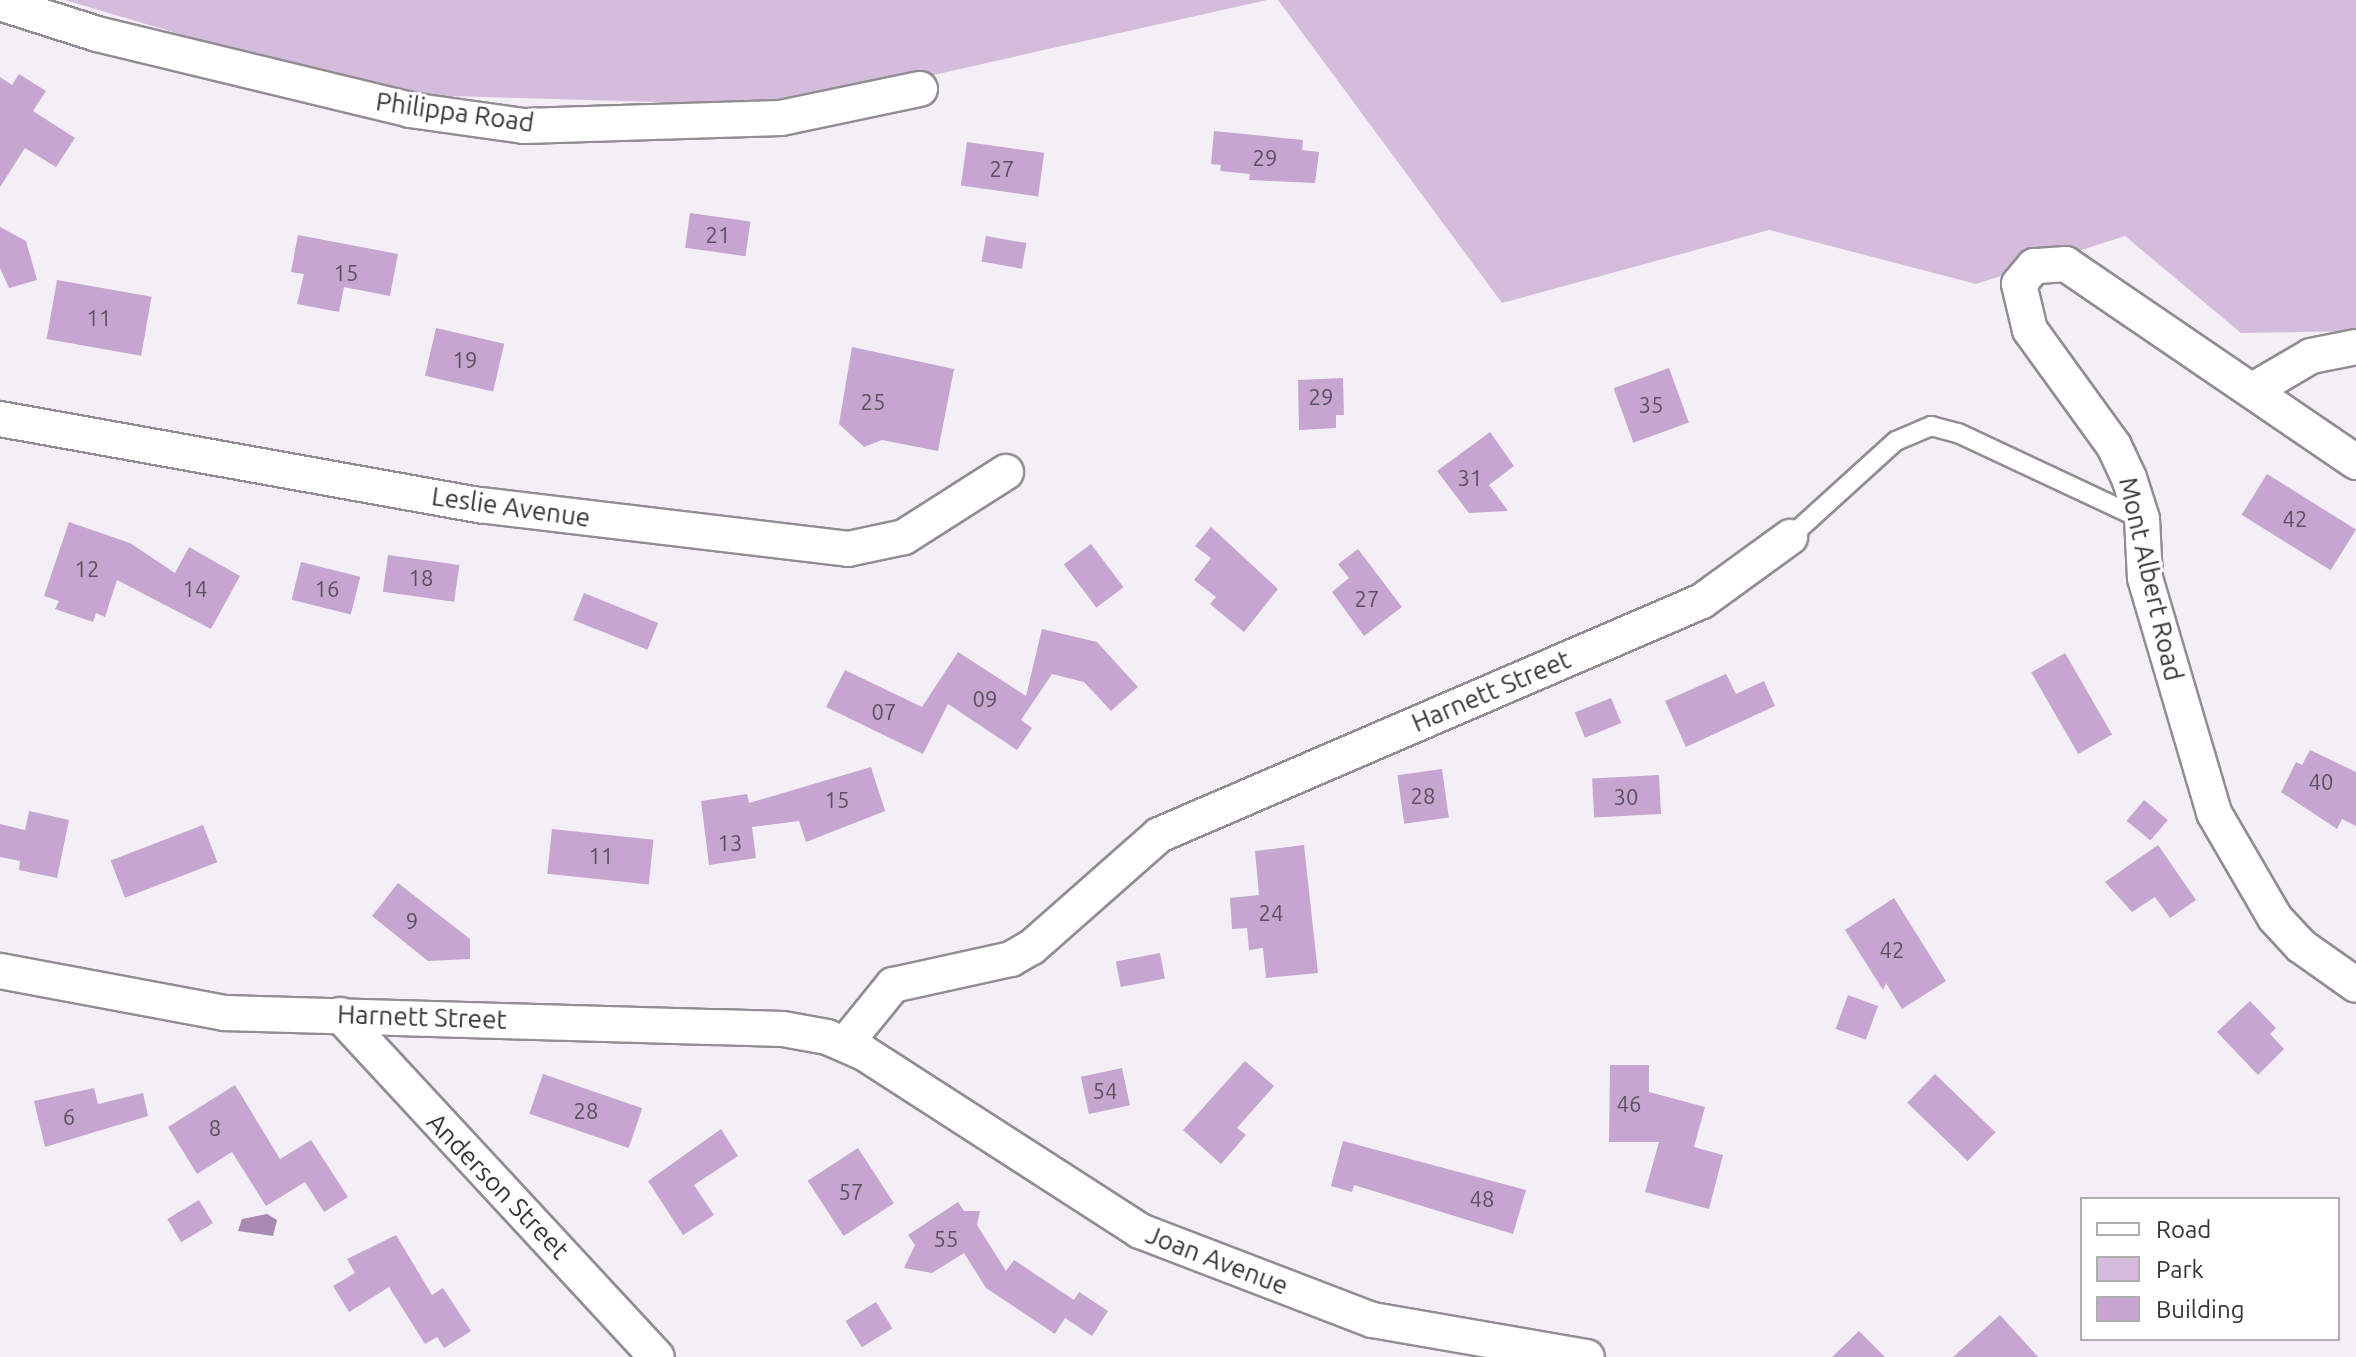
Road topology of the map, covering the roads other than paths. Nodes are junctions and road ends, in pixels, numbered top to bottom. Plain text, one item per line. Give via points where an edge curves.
1 (0, 3) edge
2 (920, 89) dead end
3 (2356, 347) edge
4 (2253, 390) junction
5 (0, 419) edge
6 (2356, 462) edge
7 (1006, 472) dead end
8 (2142, 519) junction
9 (1790, 537) joint
10 (0, 971) edge
11 (2356, 985) edge
12 (340, 1015) junction
13 (846, 1043) junction
14 (886, 1067) joint
15 (657, 1357) edge
16 (1587, 1357) edge

1 - 2 street, Philippa Road via 97,34 410,110 524,126 781,118
3 - 4 street via 2311,356
4 - 6 street
4 - 8 street, Mont Albert Road via 2066,264 2047,262 2029,270 2017,291 2023,316 2114,446
5 - 7 street, Leslie Avenue via 480,505 848,549 904,537
8 - 9 lane, Harnett Street via 1958,433 1931,426 1896,441
8 - 11 street, Mont Albert Road via 2145,578 2214,813 2275,918 2301,946
9 - 13 street, Harnett Street via 1702,601 1159,835 1032,947 1011,959 893,985
10 - 12 street, Harnett Street via 210,1011
12 - 13 street, Harnett Street via 783,1029
12 - 15 street, Anderson Street
13 - 14 street, Harnett Street
14 - 16 street, Joan Avenue via 1089,1204 1153,1237 1372,1320

